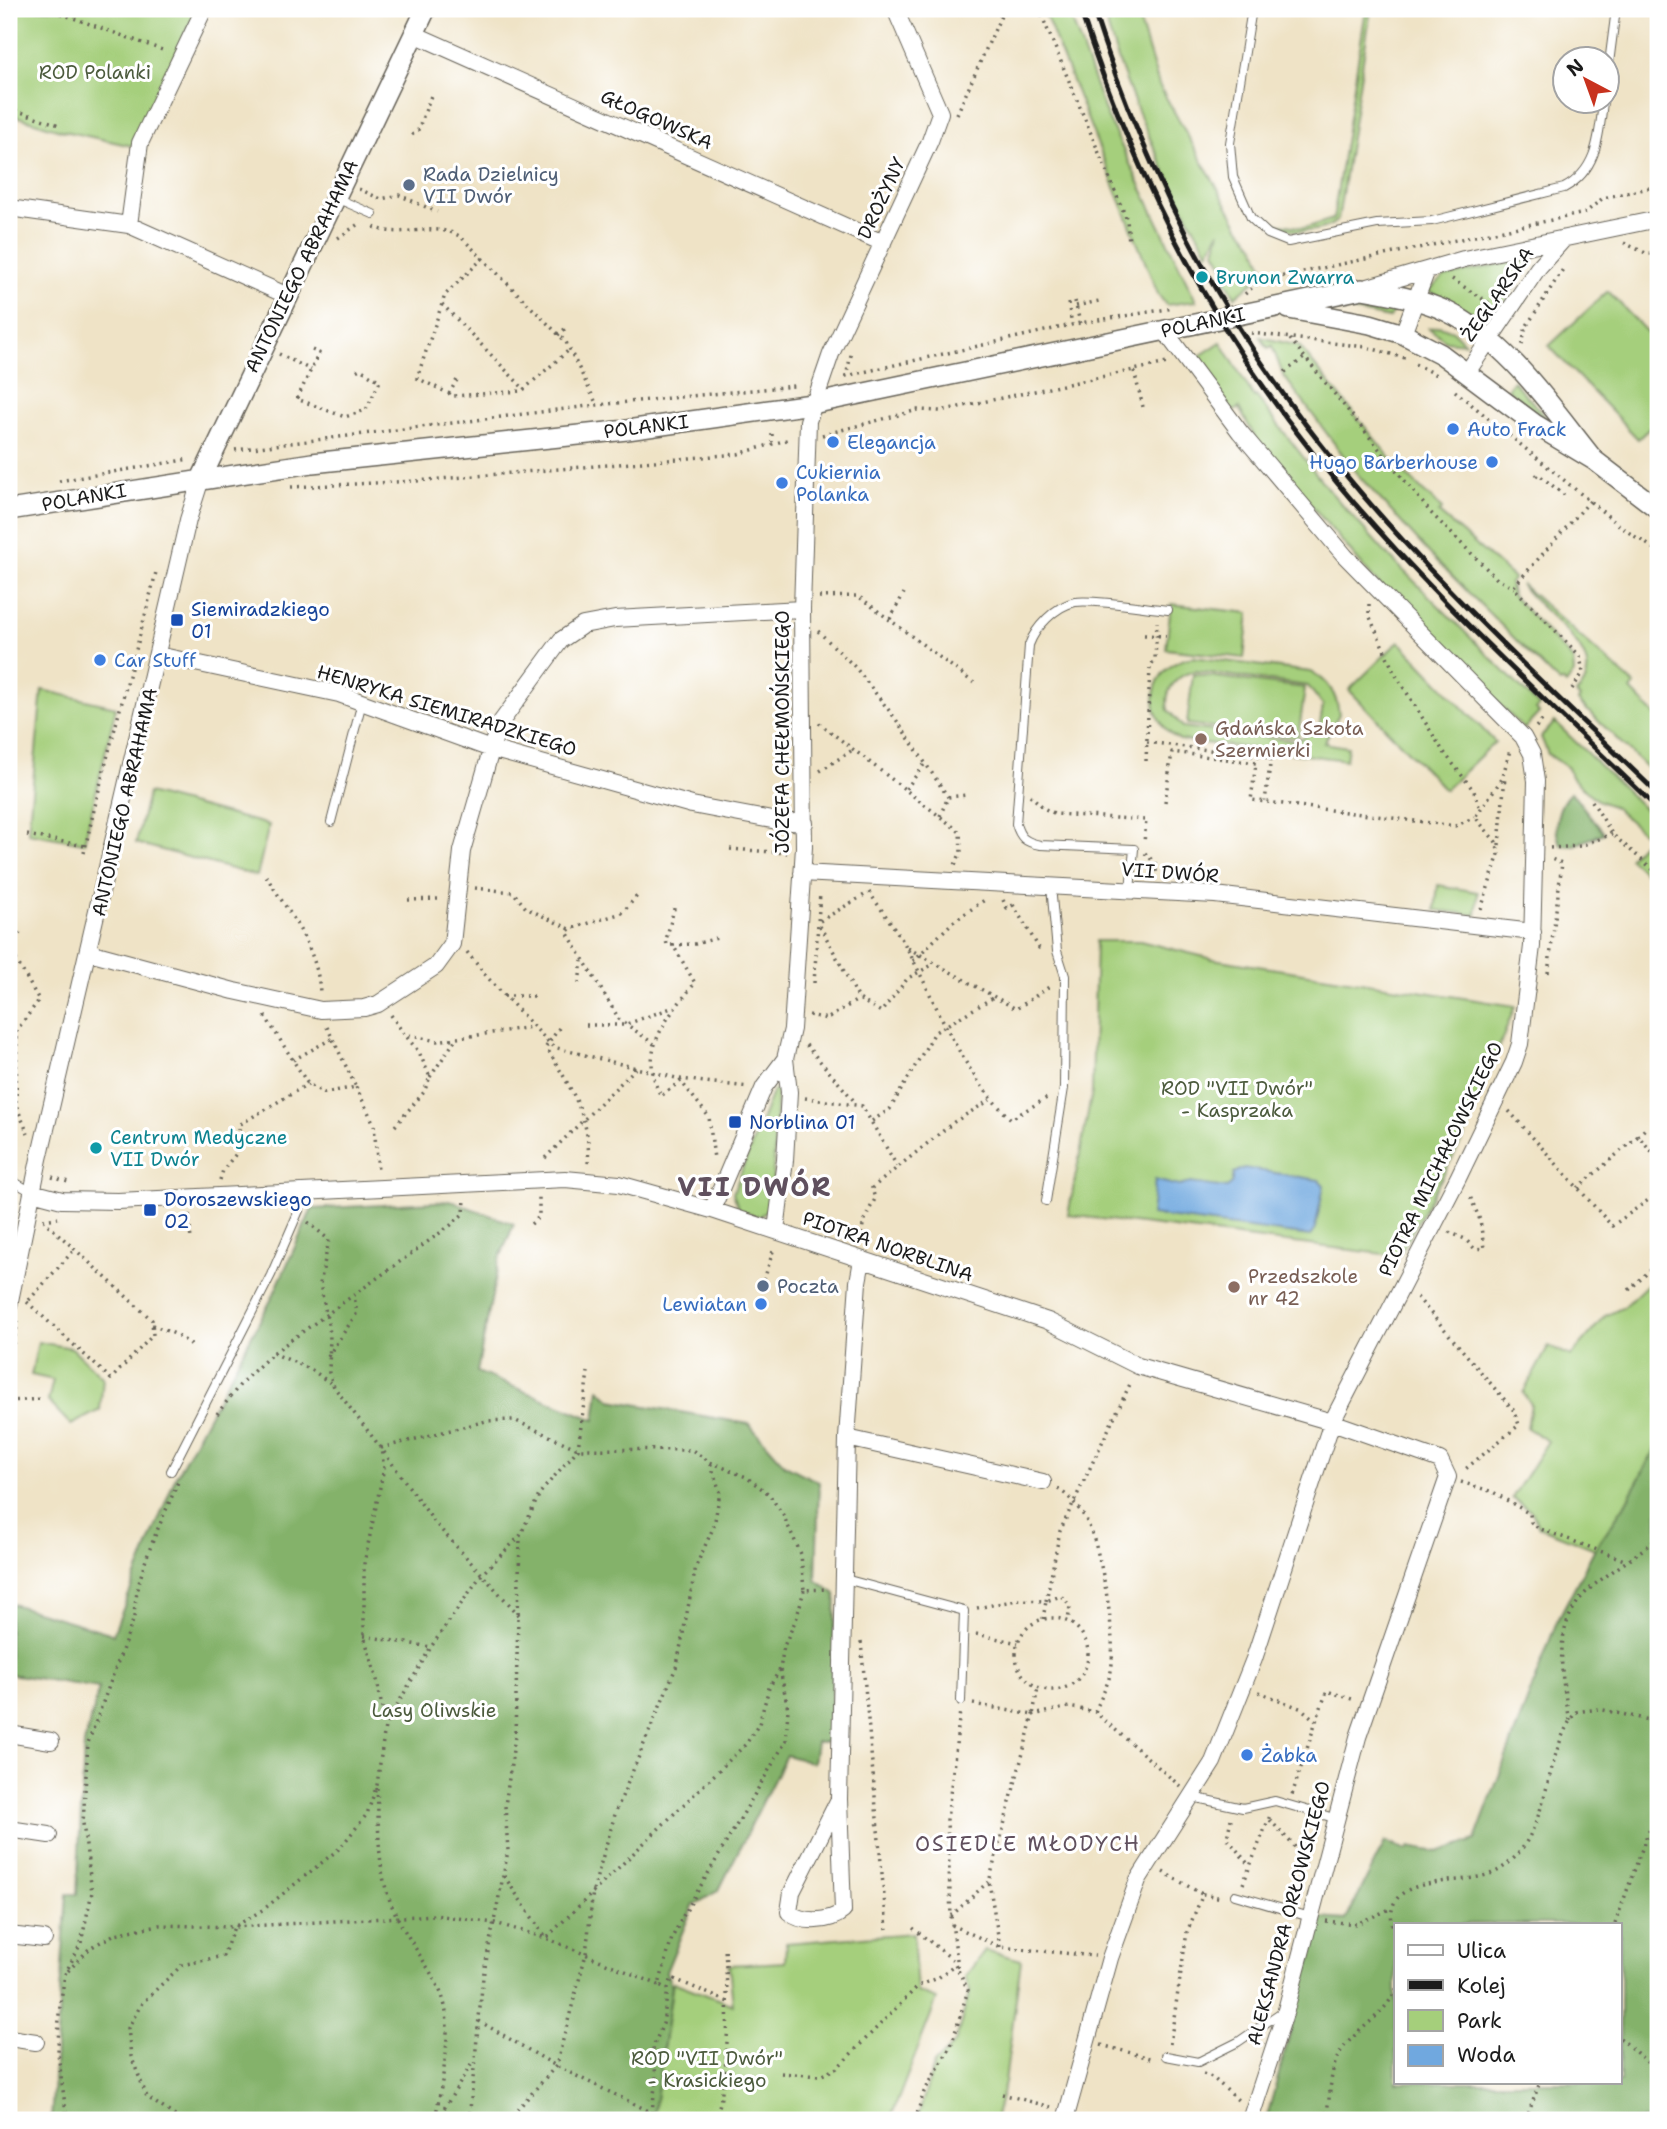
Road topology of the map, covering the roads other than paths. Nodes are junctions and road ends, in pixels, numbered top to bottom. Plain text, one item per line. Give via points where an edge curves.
1 (204, 9) edge
2 (426, 9) edge
3 (895, 9) edge
4 (1252, 9) edge
5 (1616, 9) edge
6 (414, 34) junction
7 (1611, 46) edge
8 (1601, 116) edge
9 (334, 197) junction
10 (9, 208) edge
11 (373, 214) dead end
12 (1658, 219) edge
13 (129, 225) junction
14 (1562, 241) junction
15 (883, 243) junction
16 (1427, 270) junction
17 (1362, 289) junction
18 (288, 296) junction
19 (1416, 300) junction
20 (1277, 307) junction
21 (1164, 330) junction
22 (1403, 334) junction
23 (1490, 342) junction
24 (1468, 371) junction
25 (812, 404) junction
26 (1594, 460) junction
27 (201, 479) junction
28 (1658, 509) edge
29 (9, 510) edge
30 (809, 608) junction
31 (1168, 610) dead end
32 (158, 656) junction
33 (362, 702) junction
34 (491, 749) junction
35 (331, 822) dead end
36 (805, 823) junction
37 (802, 873) junction
38 (1051, 886) junction
39 (1130, 890) junction
40 (1533, 932) junction
41 (89, 952) junction
42 (785, 1059) junction
43 (9, 1179) edge
44 (32, 1192) junction
45 (307, 1192) junction
46 (1046, 1201) dead end
47 (712, 1210) junction
48 (774, 1242) junction
49 (862, 1260) junction
50 (20, 1303) edge
51 (1332, 1422) junction
52 (847, 1438) junction
53 (171, 1471) dead end
54 (1448, 1477) joint
55 (1043, 1482) road end
56 (845, 1579) junction
57 (961, 1701) road end
58 (9, 1734) edge
59 (51, 1741) dead end
60 (1186, 1792) junction
61 (839, 1799) junction
62 (1334, 1818) junction
63 (9, 1829) edge
64 (49, 1835) dead end
65 (1235, 1895) road end
66 (1310, 1917) junction
67 (9, 1934) edge
68 (44, 1940) dead end
69 (1286, 2010) junction
70 (9, 2038) edge
71 (36, 2042) dead end
72 (1166, 2056) road end
73 (1252, 2117) edge
74 (1065, 2120) edge

1 - 13 street via 140,143
2 - 6 street, ANTONIEGO ABRAHAMA
3 - 15 street, DROŻYNY via 940,113
4 - 8 lane via 1230,165 1251,218 1284,241 1301,242 1384,223 1432,221 1564,188 1590,163
5 - 7 lane
6 - 9 street, ANTONIEGO ABRAHAMA
6 - 15 street, GŁOGOWSKA
9 - 11 lane
9 - 18 street, ANTONIEGO ABRAHAMA
10 - 13 street
12 - 14 street, ŻEGLARSKA
13 - 18 street
14 - 16 street, ŻEGLARSKA
14 - 23 street, ŻEGLARSKA via 1538,268
15 - 25 street, DROŻYNY
16 - 17 street, ŻEGLARSKA
16 - 19 street
17 - 19 street
17 - 20 street, POLANKI
18 - 27 street, ANTONIEGO ABRAHAMA
19 - 22 street
19 - 23 street via 1446,312
20 - 21 street, POLANKI
20 - 22 street
21 - 25 street, POLANKI
21 - 40 street, PIOTRA MICHAŁOWSKIEGO via 1240,432 1345,556 1523,737 1536,765
22 - 24 street
23 - 24 street, ŻEGLARSKA
23 - 26 street
24 - 26 street via 1536,425
25 - 27 street, POLANKI
25 - 30 street, JÓZEFA CHEŁMOŃSKIEGO via 806,437
26 - 28 street
27 - 29 street, POLANKI
27 - 32 street, ANTONIEGO ABRAHAMA
30 - 34 street via 614,619 583,625 561,640 498,726
30 - 36 street, JÓZEFA CHEŁMOŃSKIEGO
31 - 39 lane via 1074,602 1033,632 1029,645 1016,824 1026,843 1134,849
32 - 33 street, HENRYKA SIEMIRADZKIEGO
32 - 41 street, ANTONIEGO ABRAHAMA
33 - 34 street, HENRYKA SIEMIRADZKIEGO
33 - 35 lane
34 - 36 street, HENRYKA SIEMIRADZKIEGO via 692,805
34 - 41 street via 462,851 463,892 452,944 436,966 383,1001 364,1008 321,1010
36 - 37 street, JÓZEFA CHEŁMOŃSKIEGO
37 - 38 street, VII DWÓR
37 - 42 street, JÓZEFA CHEŁMOŃSKIEGO via 792,1029
38 - 39 street, VII DWÓR
38 - 46 lane via 1056,951 1065,976 1064,1088
39 - 40 street, VII DWÓR via 1215,895
40 - 51 street, PIOTRA MICHAŁOWSKIEGO via 1514,1062
41 - 44 street, ANTONIEGO ABRAHAMA
42 - 47 street, JÓZEFA CHEŁMOŃSKIEGO via 764,1087
42 - 48 street, JÓZEFA CHEŁMOŃSKIEGO via 789,1092
43 - 44 lane
44 - 45 street, PIOTRA NORBLINA via 62,1200 118,1201
44 - 50 street, ANTONIEGO ABRAHAMA
45 - 47 street, PIOTRA NORBLINA via 586,1180 620,1184
45 - 53 lane via 271,1275
47 - 48 street, PIOTRA NORBLINA
48 - 49 street, PIOTRA NORBLINA
49 - 51 street, PIOTRA NORBLINA via 1048,1321 1138,1366
49 - 52 street
51 - 54 street, PIOTRA NORBLINA via 1432,1455 1446,1467
51 - 60 street, PIOTRA MICHAŁOWSKIEGO via 1229,1726 1213,1762
52 - 55 street
52 - 56 street
54 - 62 street, ALEKSANDRA ORŁOWSKIEGO
56 - 57 lane via 964,1611
56 - 61 street
58 - 59 street
60 - 62 lane via 1234,1807 1254,1808 1275,1801
60 - 74 street, PIOTRA MICHAŁOWSKIEGO via 1122,1918
61 - 61 street via 792,1892 789,1912 799,1920 823,1919 843,1911
62 - 66 street, ALEKSANDRA ORŁOWSKIEGO
63 - 64 street
65 - 66 lane
66 - 69 street, ALEKSANDRA ORŁOWSKIEGO
67 - 68 street
69 - 72 lane via 1206,2059 1189,2063
69 - 73 street, ALEKSANDRA ORŁOWSKIEGO
70 - 71 street

